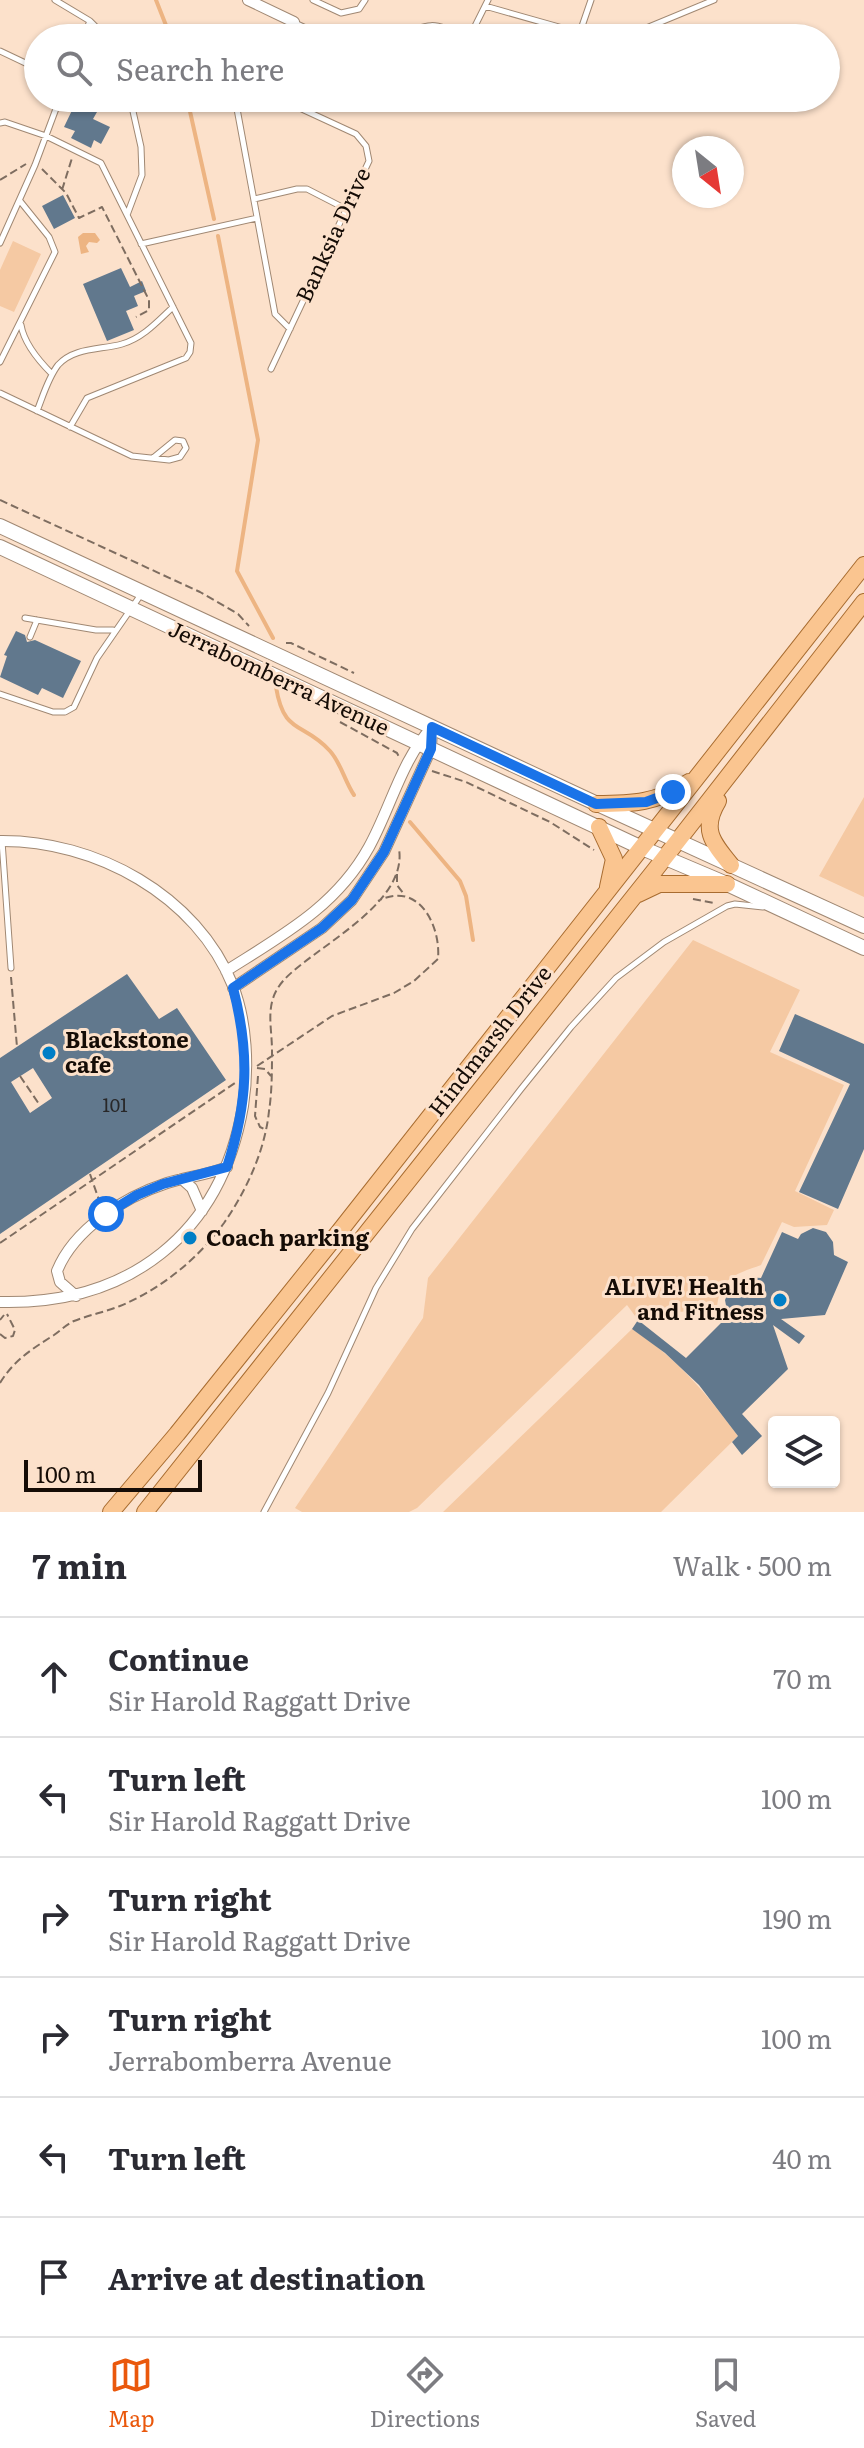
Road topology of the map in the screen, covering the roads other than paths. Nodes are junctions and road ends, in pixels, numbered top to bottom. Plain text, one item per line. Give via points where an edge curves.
1 (55, 0) edge
2 (248, 0) edge
3 (313, 0) edge
4 (365, 0) edge
5 (591, 0) edge
6 (714, 0) edge
7 (487, 3) edge
8 (90, 21) junction
9 (294, 22) joint
10 (89, 24) edge
11 (93, 24) edge
12 (298, 24) edge
13 (474, 24) edge
14 (554, 24) edge
15 (583, 24) edge
16 (656, 24) edge
17 (0, 51) edge
18 (24, 62) edge
19 (55, 112) edge
20 (133, 112) edge
21 (238, 112) edge
22 (308, 112) edge
23 (2, 121) edge
24 (46, 136) junction
25 (254, 199) junction
26 (20, 201) junction
27 (346, 209) junction
28 (127, 215) junction
29 (257, 218) junction
30 (0, 243) edge
31 (141, 244) junction
32 (173, 307) junction
33 (21, 325) junction
34 (290, 329) junction
35 (0, 362) edge
36 (271, 369) dead end
37 (52, 374) junction
38 (0, 393) edge
39 (37, 411) junction
40 (70, 427) junction
41 (153, 458) junction
42 (0, 526) edge
43 (0, 547) edge
44 (864, 565) edge
45 (142, 592) junction
46 (864, 602) edge
47 (131, 609) junction
48 (25, 618) dead end
49 (37, 620) junction
50 (114, 630) junction
51 (30, 637) dead end
52 (0, 694) edge
53 (401, 712) junction
54 (432, 727) junction
55 (393, 731) junction
56 (757, 739) junction
57 (425, 746) junction
58 (705, 769) junction
59 (596, 804) junction
60 (599, 827) junction
61 (657, 830) junction
62 (1, 840) edge
63 (678, 840) junction
64 (642, 848) junction
65 (665, 858) junction
66 (731, 865) junction
67 (727, 884) junction
68 (606, 893) junction
69 (635, 895) junction
70 (780, 909) junction
71 (864, 926) edge
72 (864, 948) edge
73 (11, 968) road end
74 (226, 971) junction
75 (233, 988) junction
76 (227, 1167) junction
77 (182, 1179) junction
78 (202, 1211) junction
79 (76, 1296) junction
80 (0, 1302) edge
81 (111, 1512) edge
82 (145, 1512) edge
83 (264, 1512) edge

1 - 8 lane
2 - 9 street
3 - 4 lane via 341,13 359,9
5 - 15 lane
6 - 16 lane
7 - 13 lane
7 - 14 lane
8 - 10 lane
8 - 11 lane
9 - 12 lane
17 - 18 lane
19 - 24 lane
20 - 28 lane via 142,175
21 - 25 lane, Banksia Drive
22 - 27 lane, Banksia Drive via 356,134 366,146 369,161
23 - 24 lane
24 - 26 lane
24 - 28 lane via 101,163
25 - 27 lane via 307,189
25 - 29 lane, Banksia Drive
26 - 30 lane
26 - 33 lane via 55,252
27 - 34 lane, Banksia Drive
28 - 31 lane
29 - 31 lane
29 - 34 lane, Banksia Drive via 275,314
31 - 32 lane
32 - 37 lane via 147,331 125,343 93,347 61,362
32 - 40 lane via 191,343 186,358 87,398
33 - 35 lane
33 - 37 lane
34 - 36 lane, Banksia Drive
37 - 39 lane
38 - 39 lane
39 - 40 lane
40 - 41 lane via 132,456
41 - 41 lane via 175,440 183,441 186,448 180,457
42 - 45 street, Jerrabomberra Avenue
43 - 47 street, Jerrabomberra Avenue
44 - 58 main road, Hindmarsh Drive
45 - 47 lane
45 - 53 street, Jerrabomberra Avenue
46 - 56 main road, Hindmarsh Drive
47 - 50 lane
47 - 55 street, Jerrabomberra Avenue
48 - 49 lane
49 - 50 lane
49 - 51 lane
50 - 52 lane via 74,707 53,712
53 - 54 street, Jerrabomberra Avenue
53 - 55 street
54 - 57 street
54 - 59 street, Jerrabomberra Avenue
55 - 57 street, Jerrabomberra Avenue
56 - 63 main road, Hindmarsh Drive
56 - 66 main road via 710,818 713,841
57 - 60 street, Jerrabomberra Avenue
57 - 74 street via 341,889 314,914
57 - 75 street via 384,852 352,900 322,928
58 - 59 main road via 657,799
58 - 61 main road, Hindmarsh Drive
59 - 61 street, Jerrabomberra Avenue
60 - 64 street, Jerrabomberra Avenue
60 - 68 main road via 614,859
61 - 63 street, Jerrabomberra Avenue
61 - 64 main road, Hindmarsh Drive
62 - 73 lane
62 - 74 street via 67,848 149,885 186,917
63 - 65 main road, Hindmarsh Drive
63 - 66 street, Jerrabomberra Avenue
64 - 65 street, Jerrabomberra Avenue
64 - 68 main road, Hindmarsh Drive
65 - 67 street, Jerrabomberra Avenue
65 - 69 main road, Hindmarsh Drive
66 - 71 street, Jerrabomberra Avenue
67 - 69 main road via 659,884
67 - 70 street, Jerrabomberra Avenue
68 - 81 main road, Hindmarsh Drive
69 - 82 main road, Hindmarsh Drive
70 - 72 street, Jerrabomberra Avenue
70 - 83 lane via 727,906 664,942 616,978 546,1058 412,1229 376,1288 328,1393
74 - 75 street
75 - 76 street via 246,1074
76 - 77 street
76 - 78 street
77 - 78 street
77 - 79 street via 137,1195 106,1214 63,1256 57,1271 60,1282
78 - 79 street via 158,1256 116,1282
79 - 80 street

